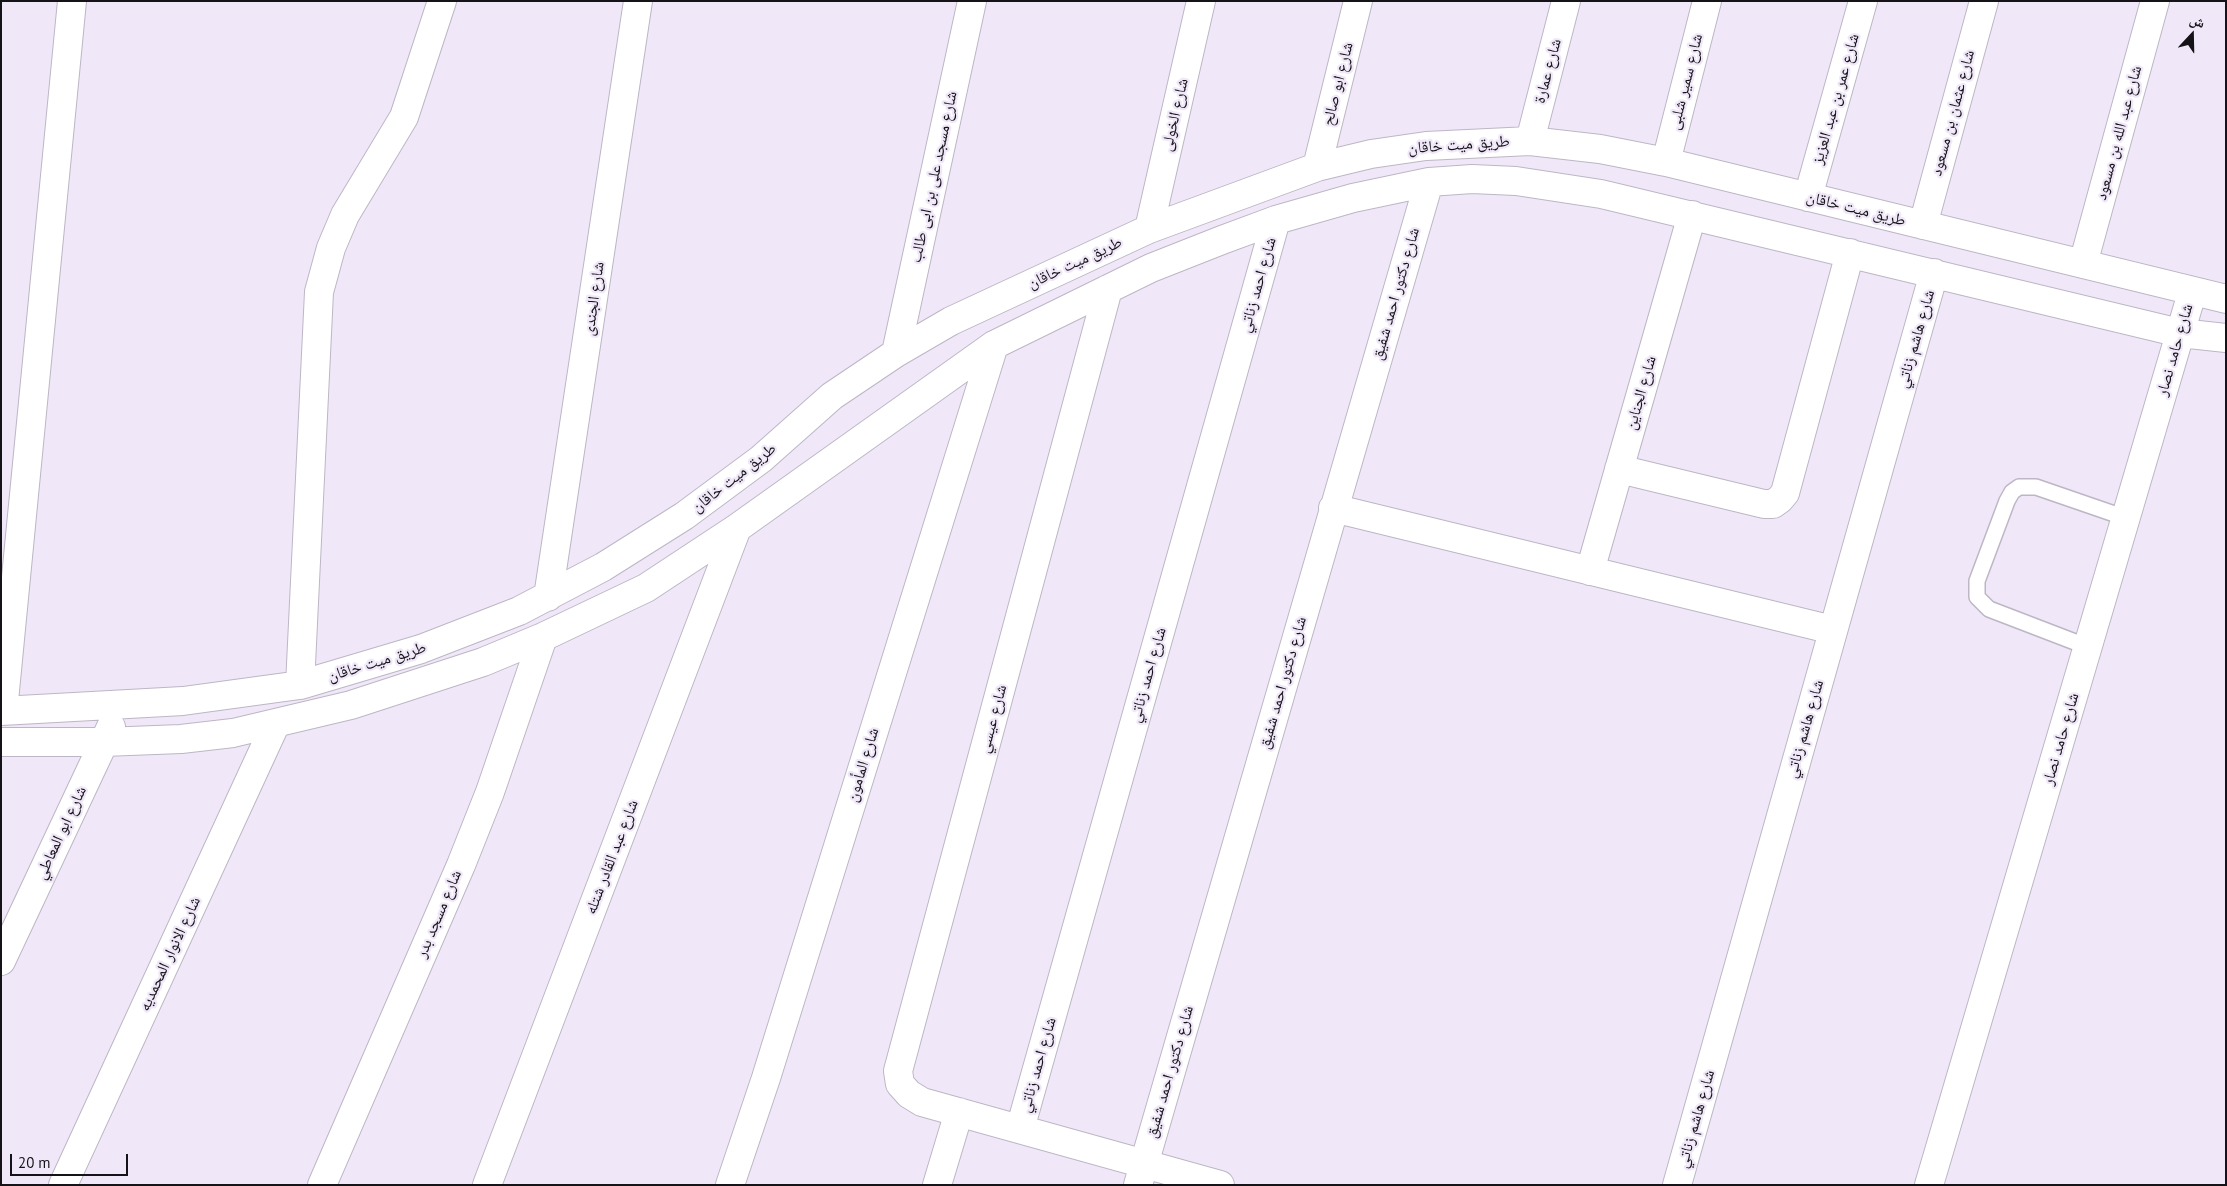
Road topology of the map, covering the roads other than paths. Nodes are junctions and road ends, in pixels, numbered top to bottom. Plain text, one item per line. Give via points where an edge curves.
1 (72, 1) edge
2 (442, 1) edge
3 (638, 1) edge
4 (972, 1) edge
5 (1201, 1) edge
6 (1358, 1) edge
7 (1566, 1) edge
8 (1707, 1) edge
9 (1863, 1) edge
10 (1984, 1) edge
11 (2155, 1) edge
12 (1530, 141) junction
13 (1666, 162) junction
14 (1318, 167) junction
15 (1429, 182) junction
16 (1808, 197) junction
17 (1692, 215) junction
18 (1276, 220) junction
19 (1923, 225) junction
20 (1149, 229) junction
21 (1850, 253) junction
22 (2083, 264) junction
23 (1934, 273) junction
24 (1108, 289) junction
25 (2192, 293) junction
26 (2226, 299) edge
27 (2180, 333) junction
28 (2226, 338) edge
29 (994, 345) junction
30 (896, 353) junction
31 (1618, 469) junction
32 (1333, 508) junction
33 (2126, 518) junction
34 (737, 528) junction
35 (1590, 571) junction
36 (548, 597) junction
37 (1833, 630) junction
38 (543, 637) junction
39 (2088, 647) junction
40 (300, 685) junction
41 (121, 705) junction
42 (2, 711) edge
43 (276, 724) junction
44 (1, 742) edge
45 (104, 742) junction
46 (1, 961) edge
47 (958, 1112) junction
48 (1020, 1129) junction
49 (1141, 1174) edge
50 (63, 1185) edge
51 (322, 1185) edge
52 (487, 1185) edge
53 (730, 1185) edge
54 (937, 1185) edge
55 (1220, 1185) edge
56 (1677, 1185) edge
57 (1929, 1185) edge

1 - 42 street
2 - 40 street via 404,117 346,215 330,248 319,292
3 - 36 street, شارع الجندى
4 - 30 street, شارع مسجد على بن ابى طالب
5 - 20 street, شارع الخولى
6 - 14 street, شارع ابو صالح
7 - 12 street, شارع عمارة
8 - 13 street, شارع سمير شلبى
9 - 16 street, شارع عمر بن عبد العزيز
10 - 19 street, شارع عثمان بن مسعود
11 - 22 street, شارع عبد الله بن مسعود
12 - 13 street, طريق ميت خاقان via 1600,149
12 - 14 street, طريق ميت خاقان via 1426,146 1371,154
13 - 16 street, طريق ميت خاقان
14 - 20 street, طريق ميت خاقان
15 - 17 street, طريق ميت خاقان via 1472,179 1550,185
15 - 18 street, طريق ميت خاقان via 1354,198
15 - 32 street, شارع دكتور احمد شفيق
16 - 19 street, طريق ميت خاقان
17 - 21 street, طريق ميت خاقان
17 - 31 street, شارع الجناين
18 - 24 street, طريق ميت خاقان via 1151,268
18 - 48 street, شارع احمد زناتي
19 - 22 street, طريق ميت خاقان
20 - 30 street, طريق ميت خاقان via 951,321
21 - 23 street, طريق ميت خاقان
21 - 31 street via 1785,493 1780,499 1773,504 1764,504
22 - 25 street, طريق ميت خاقان
23 - 27 street, طريق ميت خاقان
23 - 37 street, شارع هاشم زناتي
24 - 29 street, طريق ميت خاقان
24 - 47 street, شارع عيسي via 898,1071 900,1084 908,1094 922,1102
25 - 26 street, طريق ميت خاقان
25 - 27 street, شارع حامد نصار
27 - 28 street, طريق ميت خاقان
27 - 33 street, شارع حامد نصار
29 - 34 street, طريق ميت خاقان
29 - 53 street, شارع المأمون
30 - 36 street, طريق ميت خاقان via 832,396 761,459 684,516
31 - 35 street, شارع الجناين
32 - 35 street
32 - 49 street, شارع دكتور احمد شفيق
33 - 39 street, شارع حامد نصار
33 - 39 lane via 2036,487 2018,487 2007,501 1977,581 1977,597 1989,609
34 - 38 street, طريق ميت خاقان via 646,588
34 - 52 street, شارع عبد القادر شتله
35 - 37 street
36 - 40 street, طريق ميت خاقان via 421,649
37 - 56 street, شارع هاشم زناتي
38 - 43 street, طريق ميت خاقان via 419,684
38 - 51 street, شارع مسجد بدر via 490,792
39 - 57 street, شارع حامد نصار
40 - 41 street, طريق ميت خاقان via 183,701
41 - 42 street, طريق ميت خاقان
41 - 45 street, شارع ابو المعاطي
43 - 45 street, طريق ميت خاقان via 181,739
43 - 50 street, شارع الانوار المحمديه
44 - 45 street, طريق ميت خاقان
45 - 46 street, شارع ابو المعاطي
47 - 48 street, شارع عيسي
47 - 54 street
48 - 49 street, شارع عيسي
49 - 55 street, شارع عيسي

